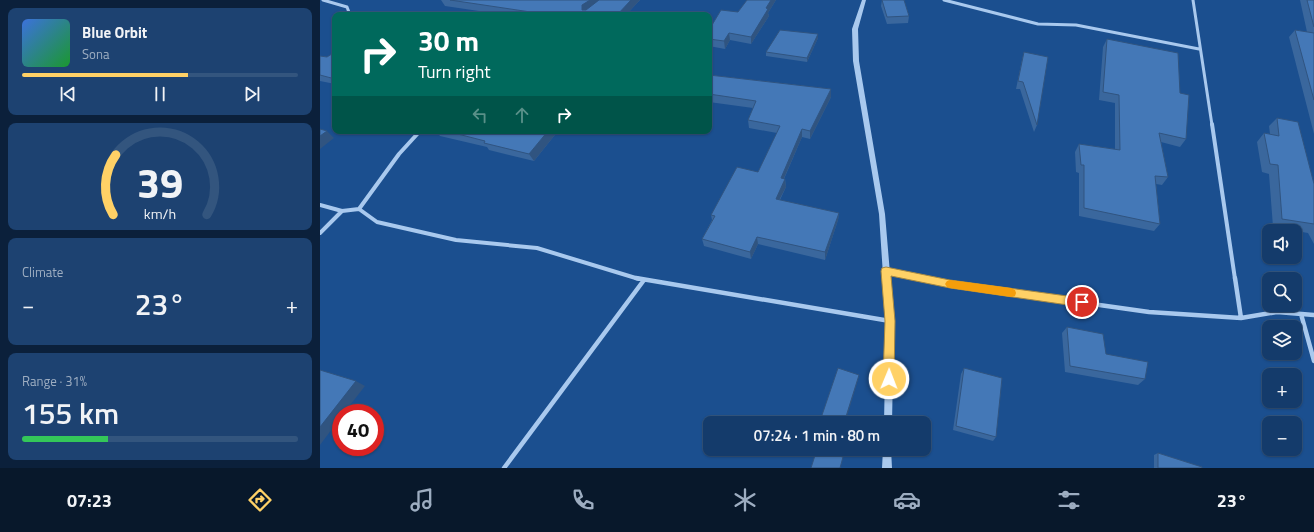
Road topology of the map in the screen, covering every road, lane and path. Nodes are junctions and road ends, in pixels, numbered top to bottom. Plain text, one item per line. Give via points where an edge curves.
1 (323, 0) edge
2 (864, 0) edge
3 (944, 0) edge
4 (1192, 0) edge
5 (349, 12) edge
6 (1199, 49) junction
7 (417, 134) edge
8 (320, 205) edge
9 (359, 209) junction
10 (342, 211) junction
11 (320, 233) edge
12 (886, 271) junction
13 (644, 280) junction
14 (1301, 314) junction
15 (1314, 315) edge
16 (1241, 318) junction
17 (890, 321) junction
18 (1314, 361) edge
19 (888, 416) edge
20 (887, 456) edge
21 (504, 468) edge
22 (887, 468) edge

1 - 5 street via 347,7
2 - 12 street via 855,29 856,61 882,214
3 - 6 street via 1038,24 1076,25
4 - 6 street
6 - 16 street
7 - 9 street via 399,154
8 - 10 street
9 - 10 street
9 - 13 street via 377,222 456,240 537,248
10 - 11 street
12 - 16 street via 950,284 1149,312
12 - 17 street
13 - 17 street
13 - 21 street
14 - 15 street
14 - 16 street via 1277,312
14 - 18 street
17 - 19 street
20 - 22 street

